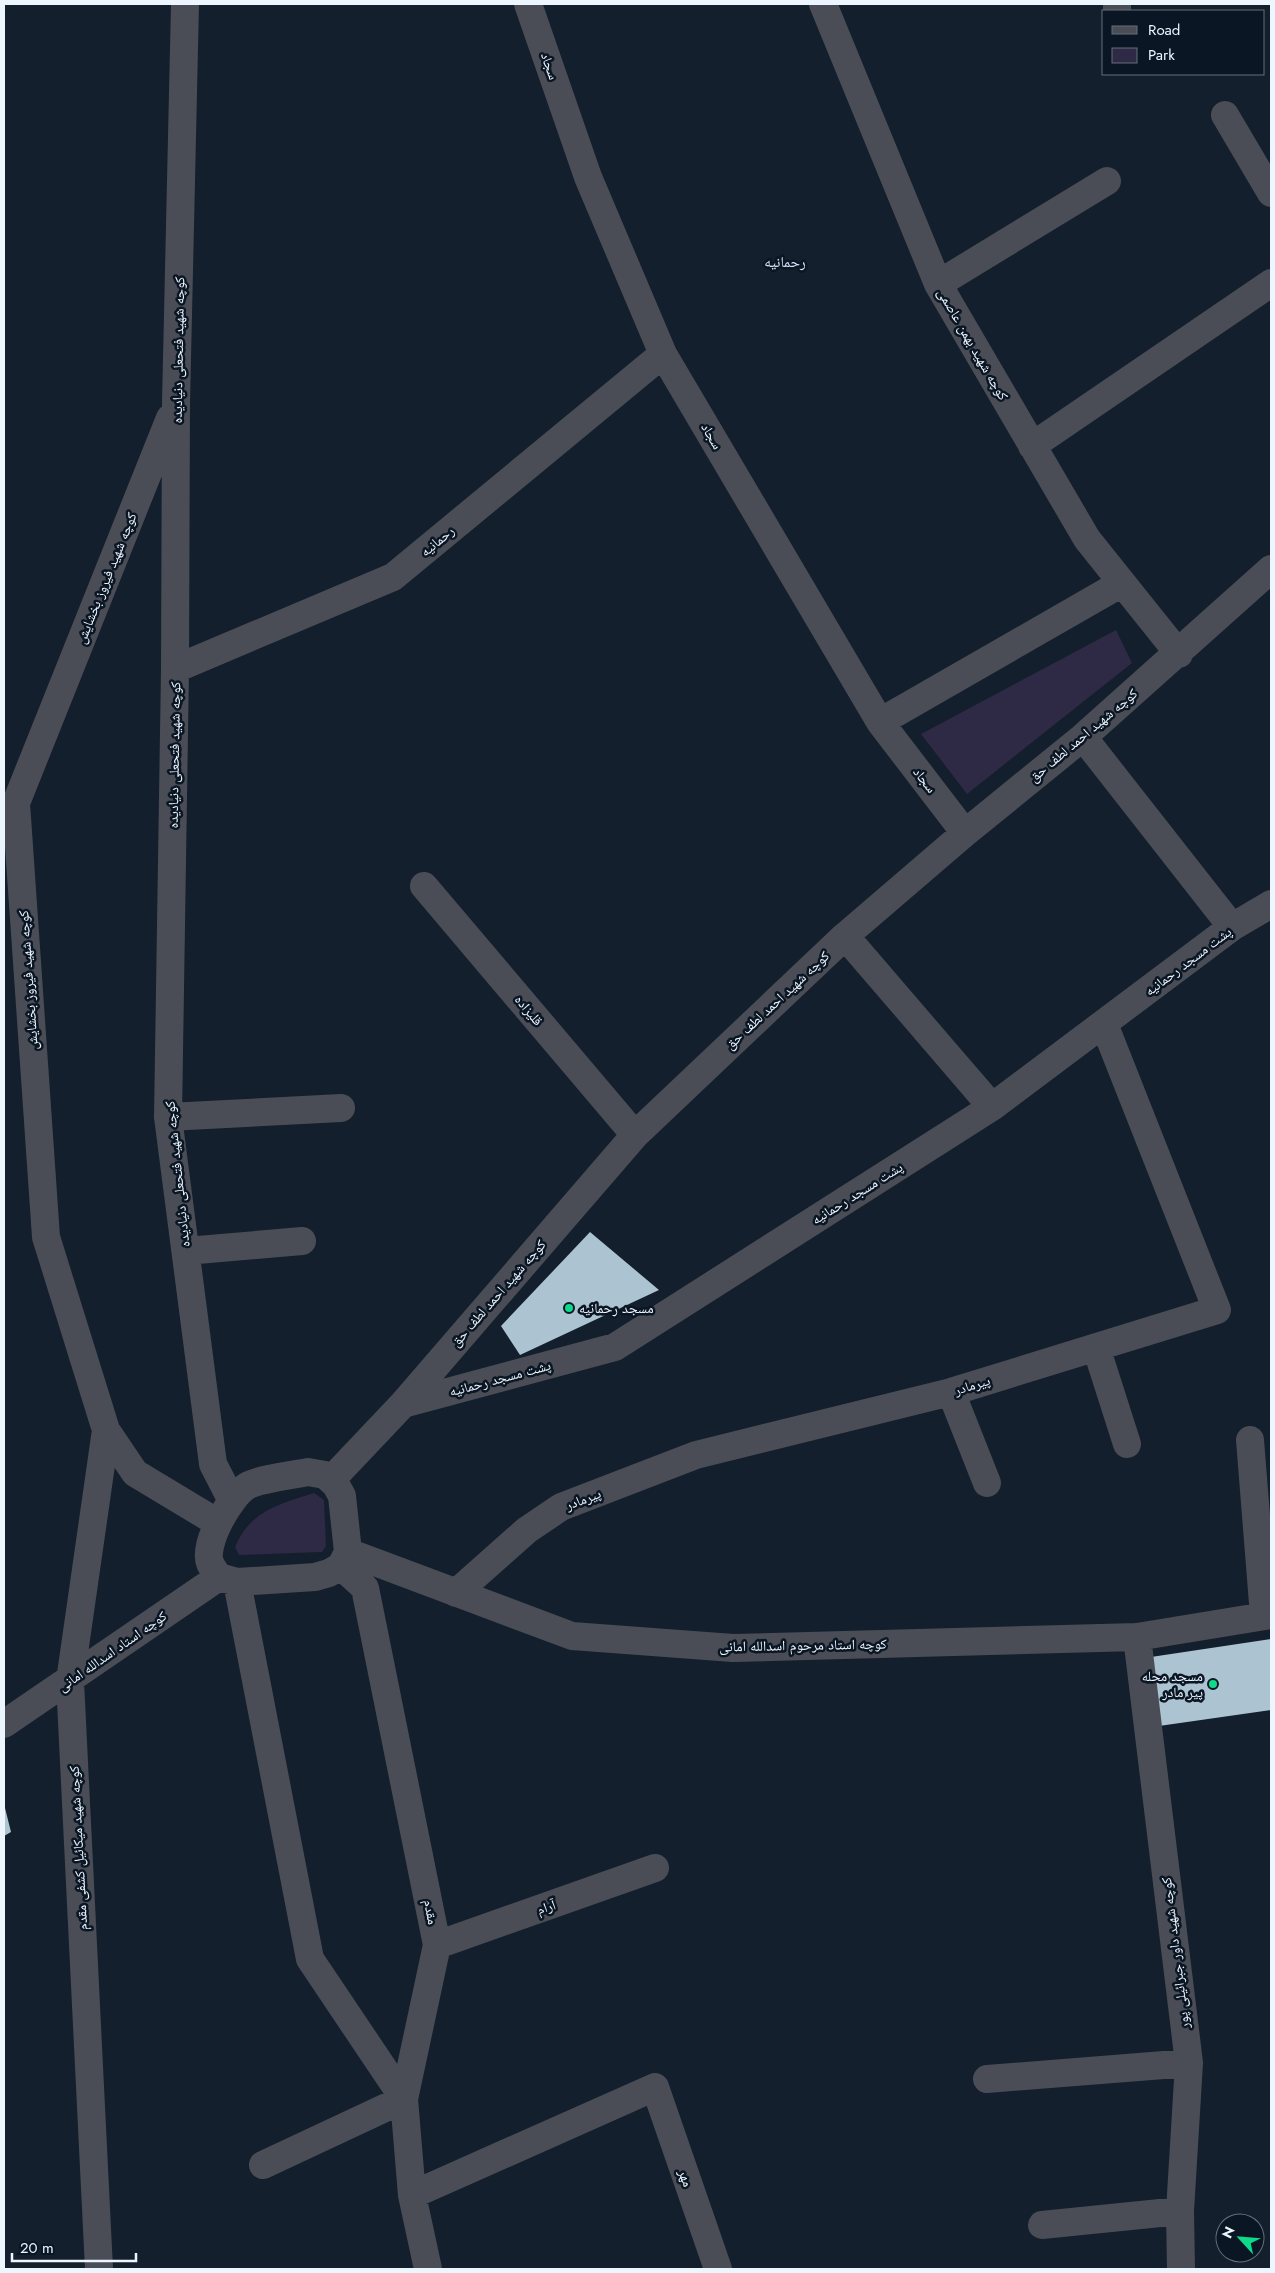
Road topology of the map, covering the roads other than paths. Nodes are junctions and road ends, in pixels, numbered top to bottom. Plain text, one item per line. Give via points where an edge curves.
1 (186, 4) edge
2 (528, 4) edge
3 (823, 4) edge
4 (1225, 115) dead end
5 (1107, 181) dead end
6 (1271, 193) edge
7 (1271, 283) edge
8 (938, 284) junction
9 (664, 354) junction
10 (176, 403) junction
11 (1032, 446) junction
12 (1271, 569) edge
13 (1122, 583) junction
14 (1179, 654) junction
15 (175, 669) junction
16 (880, 722) junction
17 (1083, 737) junction
18 (965, 833) junction
19 (424, 886) dead end
20 (1271, 904) edge
21 (1232, 927) junction
22 (845, 936) junction
23 (1104, 1024) junction
24 (992, 1107) junction
25 (341, 1108) dead end
26 (168, 1117) junction
27 (634, 1135) junction
28 (302, 1241) dead end
29 (186, 1251) junction
30 (1096, 1347) junction
31 (951, 1392) junction
32 (403, 1404) junction
33 (106, 1430) junction
34 (1250, 1440) dead end
35 (1128, 1444) dead end
36 (331, 1480) junction
37 (987, 1484) dead end
38 (231, 1499) junction
39 (218, 1523) junction
40 (344, 1559) junction
41 (228, 1579) junction
42 (456, 1593) junction
43 (1268, 1615) edge
44 (1137, 1637) junction
45 (70, 1680) junction
46 (4, 1724) edge
47 (655, 1868) dead end
48 (437, 1945) junction
49 (1189, 2064) junction
50 (987, 2078) dead end
51 (404, 2099) junction
52 (263, 2165) dead end
53 (412, 2195) junction
54 (1180, 2211) junction
55 (1042, 2225) dead end
56 (99, 2269) edge
57 (428, 2269) edge
58 (718, 2269) edge
59 (1181, 2269) edge

1 - 10 street, کوچه شهید فتحعلی دنیادیده
2 - 9 street, سجاد via 588,177
3 - 8 street, کوچه شهید بهمن عاصمی
4 - 6 street
5 - 8 street
7 - 11 street
8 - 11 street, کوچه شهید بهمن عاصمی
9 - 15 street, رحمانیه via 394,577
9 - 16 street, سجاد
10 - 15 street, کوچه شهید فتحعلی دنیادیده
10 - 33 street, کوچه شهید فیروز بخشایش via 16,803 46,1237
11 - 13 street, کوچه شهید بهمن عاصمی via 1087,539
12 - 14 street, کوچه شهید احمد لطف حق
13 - 14 street, کوچه شهید بهمن عاصمی
13 - 16 street
14 - 17 street, کوچه شهید احمد لطف حق
15 - 26 street, کوچه شهید فتحعلی دنیادیده
16 - 18 street, سجاد
17 - 18 street, کوچه شهید احمد لطف حق
17 - 21 street
18 - 22 street, کوچه شهید احمد لطف حق
19 - 27 street, قلیزاده
20 - 21 street, پشت مسجد رحمانیه
21 - 23 street, پشت مسجد رحمانیه
22 - 24 street
22 - 27 street, کوچه شهید احمد لطف حق
23 - 24 street, پشت مسجد رحمانیه
23 - 30 street, پیرمادر via 1217,1310
24 - 32 street, پشت مسجد رحمانیه via 615,1347
25 - 26 street
26 - 29 street, کوچه شهید فتحعلی دنیادیده
27 - 32 street, کوچه شهید احمد لطف حق
28 - 29 street
29 - 38 street, کوچه شهید فتحعلی دنیادیده via 213,1464
30 - 31 street, پیرمادر
30 - 35 street
31 - 37 street
31 - 42 street, پیرمادر via 696,1455 561,1507 527,1530
32 - 36 street, کوچه شهید احمد لطف حق
33 - 39 street, کوچه شهید فیروز بخشایش via 135,1473
33 - 45 street, کوچه شهید میکائیل کشفی مقدم
34 - 43 street
36 - 38 street via 325,1475 308,1472 248,1485
36 - 40 street via 342,1496
38 - 39 street
39 - 41 street via 210,1562
40 - 41 street via 329,1574 315,1577
40 - 42 street, کوچه استاد مرحوم اسدالله امانی
40 - 48 street, مقدم via 365,1588
41 - 45 street, کوچه استاد اسدالله امانی
41 - 51 street via 310,1959
42 - 44 street, کوچه استاد مرحوم اسدالله امانی via 572,1636 733,1648
43 - 44 street, کوچه استاد مرحوم اسدالله امانی
44 - 49 street, کوچه شهید داور جبرائیلی پور
45 - 46 street, کوچه استاد اسدالله امانی
45 - 56 street, کوچه شهید میکائیل کشفی مقدم
47 - 48 street, آرام
48 - 51 street, مقدم
49 - 50 street
49 - 54 street, کوچه شهید داور جبرائیلی پور
51 - 52 street
51 - 53 street, مقدم
53 - 57 street, مقدم
53 - 58 street, مهر via 655,2087
54 - 55 street
54 - 59 street, کوچه شهید داور جبرائیلی پور

